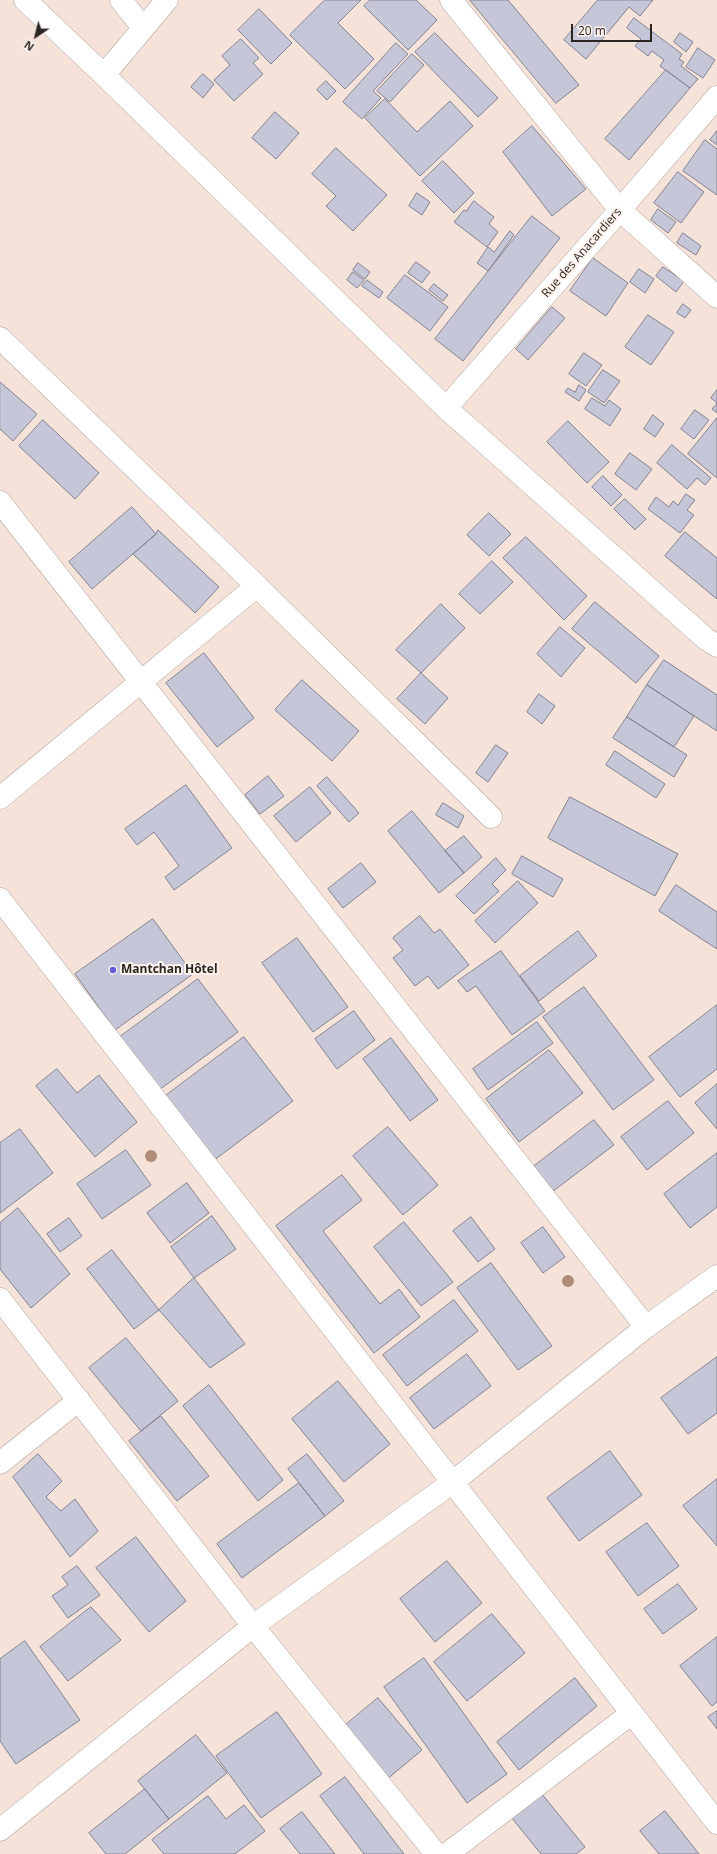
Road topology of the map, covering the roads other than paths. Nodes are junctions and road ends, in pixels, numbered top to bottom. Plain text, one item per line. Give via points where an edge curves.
1 (25, 0) edge
2 (121, 0) edge
3 (167, 0) edge
4 (451, 0) edge
5 (143, 28) junction
6 (104, 75) junction
7 (717, 97) edge
8 (620, 210) junction
9 (717, 297) edge
10 (0, 338) edge
11 (446, 408) junction
12 (0, 502) edge
13 (257, 586) junction
14 (717, 646) edge
15 (141, 683) junction
16 (0, 798) edge
17 (491, 816) dead end
18 (0, 899) edge
19 (717, 1276) edge
20 (0, 1299) edge
21 (646, 1327) junction
22 (79, 1400) junction
23 (0, 1463) edge
24 (453, 1482) junction
25 (253, 1626) junction
26 (632, 1713) junction
27 (717, 1823) edge
28 (0, 1830) edge
29 (436, 1854) edge
30 (447, 1854) edge

1 - 6 street
2 - 5 street
3 - 5 street
4 - 8 street
5 - 6 street
6 - 11 street
7 - 8 street, Rue des Anacardiers
8 - 9 street
8 - 11 street, Rue des Anacardiers
10 - 13 street
11 - 14 street via 706,640
12 - 15 street
13 - 15 street
13 - 17 street
15 - 16 street
15 - 21 street
18 - 24 street
19 - 21 street
20 - 22 street
21 - 24 street
22 - 23 street
22 - 25 street
24 - 25 street
24 - 26 street
25 - 28 street
25 - 29 street
26 - 27 street
26 - 30 street

